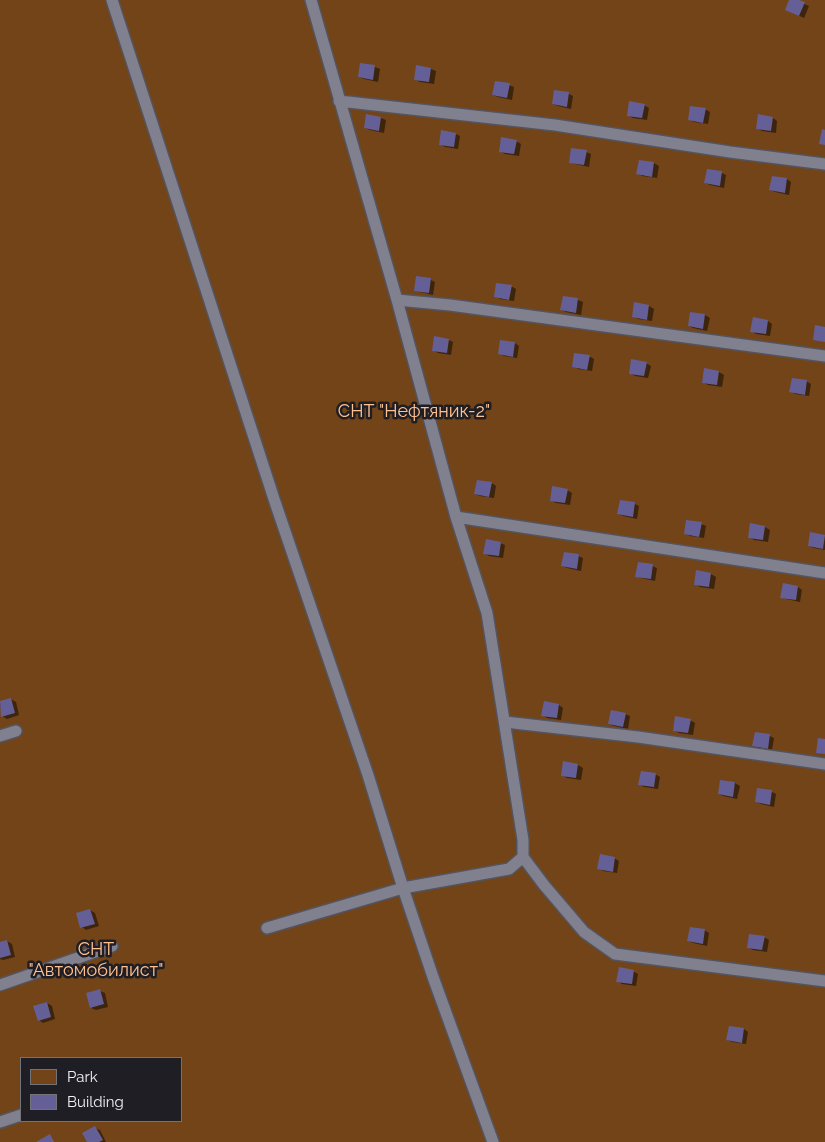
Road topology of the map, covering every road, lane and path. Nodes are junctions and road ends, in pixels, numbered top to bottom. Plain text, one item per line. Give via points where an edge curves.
1 (112, 0) edge
2 (311, 0) edge
3 (339, 101) junction
4 (825, 164) edge
5 (397, 300) junction
6 (825, 356) edge
7 (456, 516) junction
8 (825, 573) edge
9 (505, 722) junction
10 (16, 731) dead end
11 (0, 736) edge
12 (825, 764) edge
13 (523, 857) junction
14 (403, 888) junction
15 (267, 928) dead end
16 (112, 946) dead end
17 (825, 981) edge
18 (0, 985) edge
19 (20, 1115) edge
20 (0, 1122) edge
21 (493, 1142) edge

1 - 14 lane
2 - 3 lane
3 - 4 lane via 555,125
3 - 5 lane
5 - 6 lane
5 - 7 lane
7 - 8 lane
7 - 9 lane via 487,613
9 - 12 lane
9 - 13 lane
10 - 11 lane
13 - 14 lane via 509,869
13 - 17 lane via 584,932 615,954
14 - 15 lane
14 - 21 lane
16 - 18 lane
19 - 20 lane

